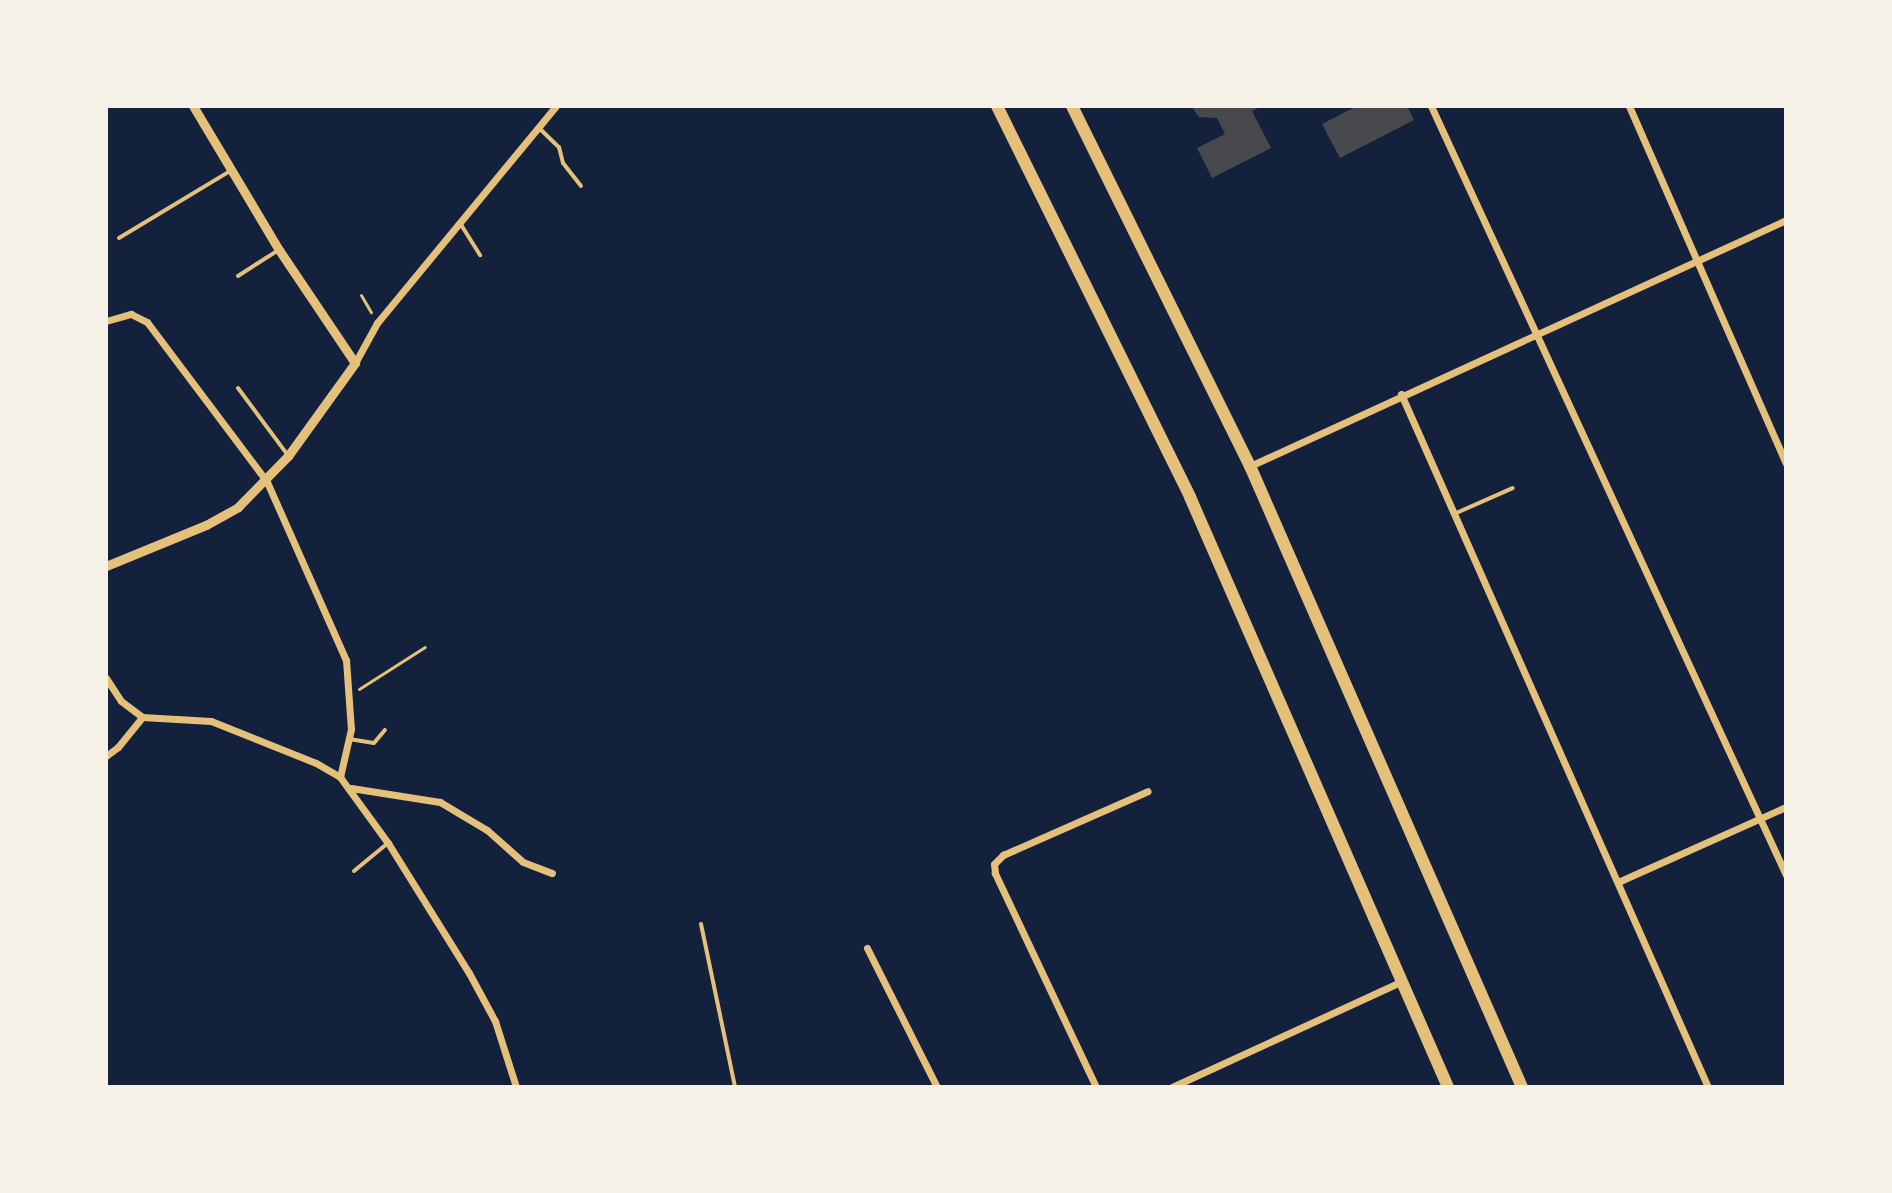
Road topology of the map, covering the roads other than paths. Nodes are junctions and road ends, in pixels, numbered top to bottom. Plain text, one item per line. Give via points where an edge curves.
1 (193, 106) edge
2 (556, 106) edge
3 (997, 106) edge
4 (1072, 106) edge
5 (1431, 106) edge
6 (1629, 106) edge
7 (539, 127) junction
8 (232, 170) junction
9 (581, 186) dead end
10 (1786, 220) edge
11 (459, 221) junction
12 (119, 238) dead end
13 (279, 250) junction
14 (480, 255) dead end
15 (1698, 260) junction
16 (238, 276) dead end
17 (106, 321) edge
18 (1537, 333) junction
19 (355, 363) junction
20 (238, 388) dead end
21 (1401, 394) junction
22 (288, 456) junction
23 (1786, 463) edge
24 (1250, 466) junction
25 (267, 482) junction
26 (1513, 488) dead end
27 (1454, 514) junction
28 (106, 566) edge
29 (106, 678) edge
30 (142, 717) junction
31 (385, 730) dead end
32 (349, 739) junction
33 (106, 756) edge
34 (340, 777) junction
35 (351, 788) junction
36 (1148, 791) dead end
37 (1786, 807) edge
38 (1761, 818) junction
39 (388, 843) junction
40 (354, 871) dead end
41 (552, 873) dead end
42 (1786, 875) edge
43 (1618, 882) junction
44 (701, 924) dead end
45 (867, 948) dead end
46 (1402, 981) junction
47 (516, 1087) edge
48 (735, 1087) edge
49 (937, 1087) edge
50 (1096, 1087) edge
51 (1172, 1087) edge
52 (1448, 1087) edge
53 (1522, 1087) edge
54 (1708, 1087) edge

1 - 8 street
2 - 7 street
3 - 46 highway via 1190,497
4 - 24 highway
5 - 18 street
6 - 15 street
7 - 9 lane via 559,147 563,163
7 - 11 street
8 - 12 lane
8 - 13 street
10 - 15 street
11 - 14 lane
11 - 19 street via 377,323
13 - 16 lane
13 - 19 street
15 - 18 street
15 - 23 street
17 - 25 street via 131,314 147,322
18 - 21 street
18 - 38 street
19 - 22 street
20 - 22 lane
21 - 24 street
21 - 27 street
22 - 25 street
24 - 53 highway
25 - 28 street via 206,525
25 - 32 street via 346,660
26 - 27 lane
27 - 43 street
29 - 30 street via 121,701
30 - 33 street
30 - 34 street via 211,721
31 - 32 lane via 374,743
32 - 34 street
34 - 35 street
35 - 39 street
35 - 41 street via 440,802 487,830 523,862
36 - 50 street via 1003,855 994,864
37 - 38 street
38 - 42 street
38 - 43 street
39 - 40 lane
39 - 47 street via 495,1021
43 - 54 street
44 - 48 lane
45 - 49 street
46 - 51 street
46 - 52 highway

